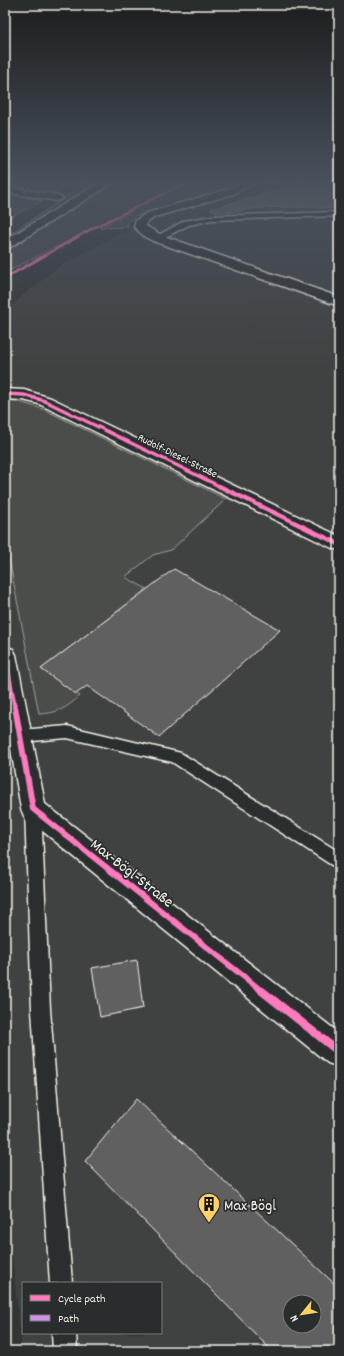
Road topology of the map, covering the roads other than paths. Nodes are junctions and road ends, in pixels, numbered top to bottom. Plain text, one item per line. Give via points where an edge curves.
1 (172, 243) edge
2 (339, 302) edge
3 (5, 394) edge
4 (339, 544) edge
5 (5, 657) edge
6 (21, 736) junction
7 (33, 809) junction
8 (339, 861) edge
9 (339, 1052) edge
10 (61, 1282) edge
11 (64, 1334) edge
12 (65, 1351) edge

1 - 2 street
3 - 4 street, Rudolf-Diesel-Straße via 24,395 45,401
5 - 6 street
6 - 7 street
6 - 8 lane via 67,732 176,757
7 - 9 street, Max-Bögl-Straße
7 - 10 lane via 41,1010
11 - 12 lane

